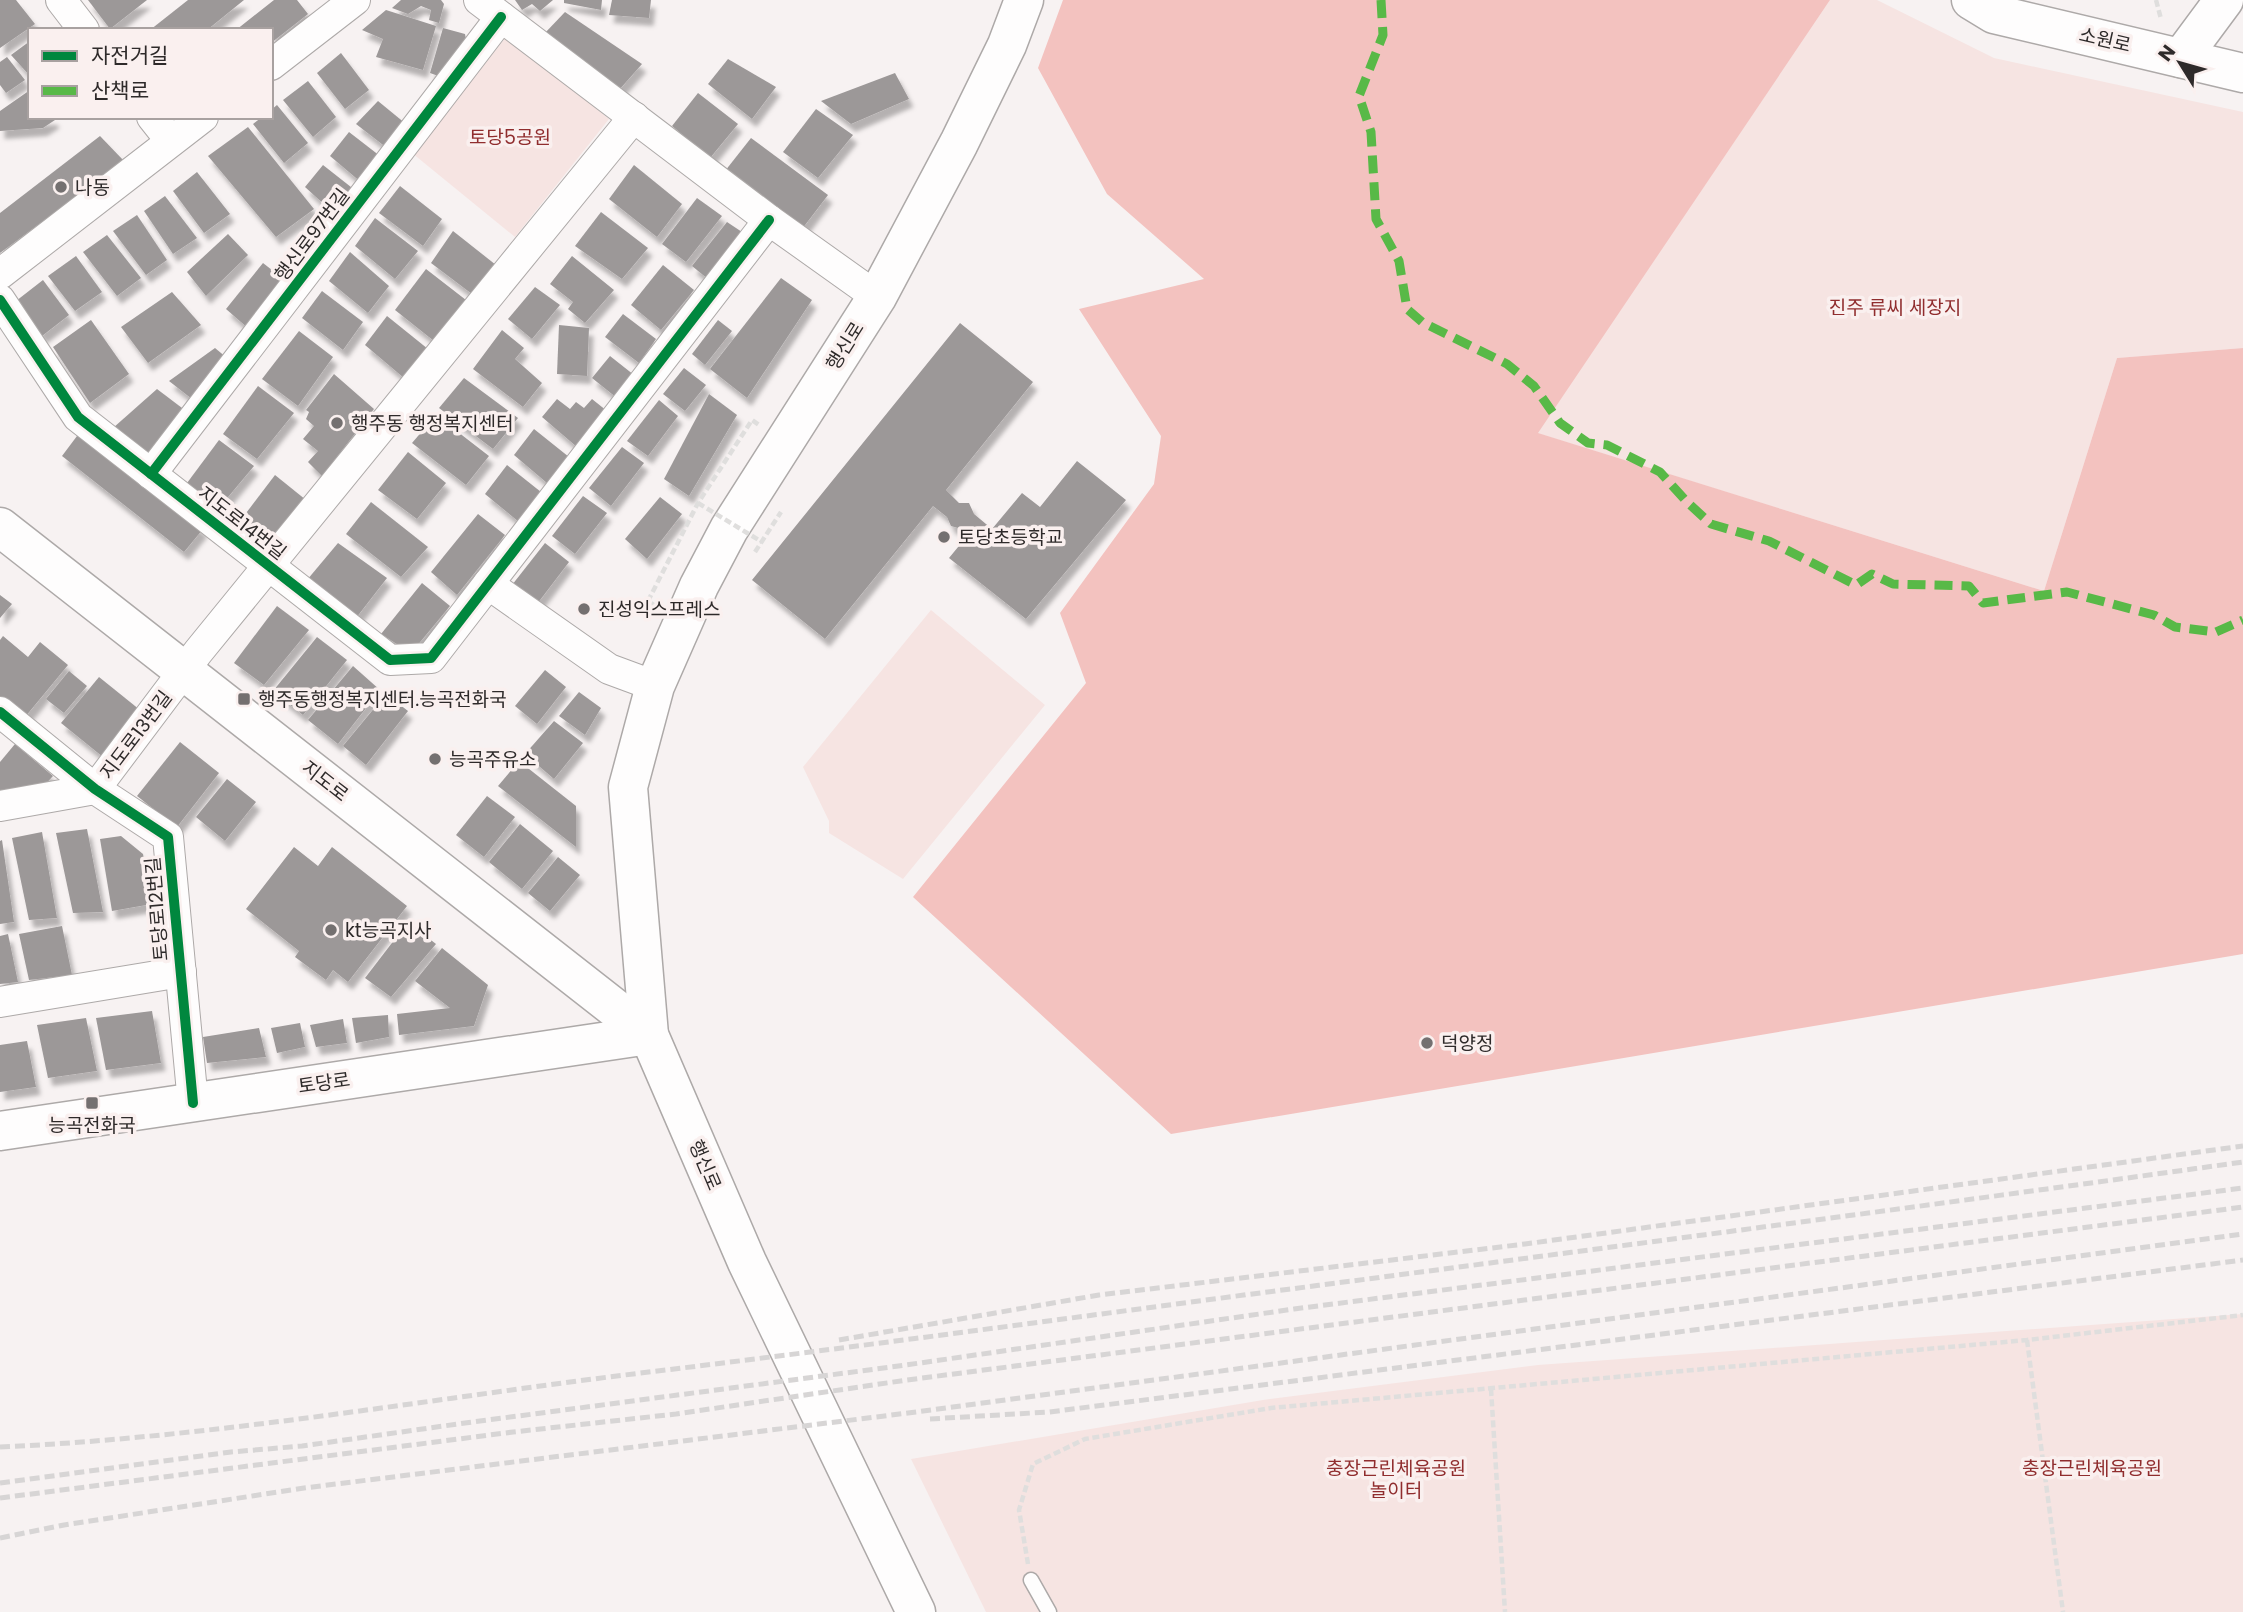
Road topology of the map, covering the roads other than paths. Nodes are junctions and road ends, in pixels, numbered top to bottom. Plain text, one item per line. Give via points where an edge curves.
1 (61, 0) edge
2 (355, 0) edge
3 (1024, 0) edge
4 (1971, 0) edge
5 (2224, 0) edge
6 (490, 8) edge
7 (82, 28) edge
8 (2180, 58) junction
9 (273, 63) edge
10 (2243, 73) edge
11 (634, 117) junction
12 (154, 119) edge
13 (200, 119) edge
14 (171, 141) junction
15 (769, 220) junction
16 (0, 274) edge
17 (877, 297) junction
18 (0, 300) edge
19 (151, 474) junction
20 (0, 527) edge
21 (268, 566) junction
22 (488, 584) junction
23 (184, 670) junction
24 (655, 686) junction
25 (0, 712) edge
26 (95, 789) junction
27 (0, 806) edge
28 (181, 972) junction
29 (0, 1002) edge
30 (649, 1035) junction
31 (193, 1103) junction
32 (0, 1131) edge
33 (1031, 1580) road end
34 (916, 1612) edge
35 (1049, 1612) edge

1 - 7 street
2 - 9 street
3 - 17 main road, 행신로 via 959,143
4 - 8 main road, 소원로 via 1994,14
5 - 8 main road
6 - 11 street, 행신로97번길
6 - 19 street, 행신로97번길
8 - 10 main road, 소원로
11 - 15 street, 행신로97번길
11 - 21 street, 지도로14번길
12 - 14 street
13 - 14 street
14 - 16 street
15 - 17 street, 행신로97번길
15 - 22 street
17 - 24 main road, 행신로 via 729,529
18 - 19 street, 지도로14번길 via 78,417
19 - 21 street, 지도로14번길
20 - 23 main road, 지도로
21 - 22 street, 지도로14번길 via 390,660 431,658
21 - 23 street, 지도로14번길
22 - 24 street via 609,669
23 - 26 street, 지도로13번길
23 - 30 main road, 지도로
24 - 30 main road, 행신로 via 628,787
25 - 26 street, 토당로12번길
26 - 27 street, 지도로13번길
26 - 28 street, 토당로12번길 via 168,837
28 - 29 street, 토당로12번길
28 - 31 street, 토당로12번길
30 - 31 main road, 토당로
30 - 34 main road, 행신로 via 747,1262
31 - 32 main road, 토당로
33 - 35 lane

